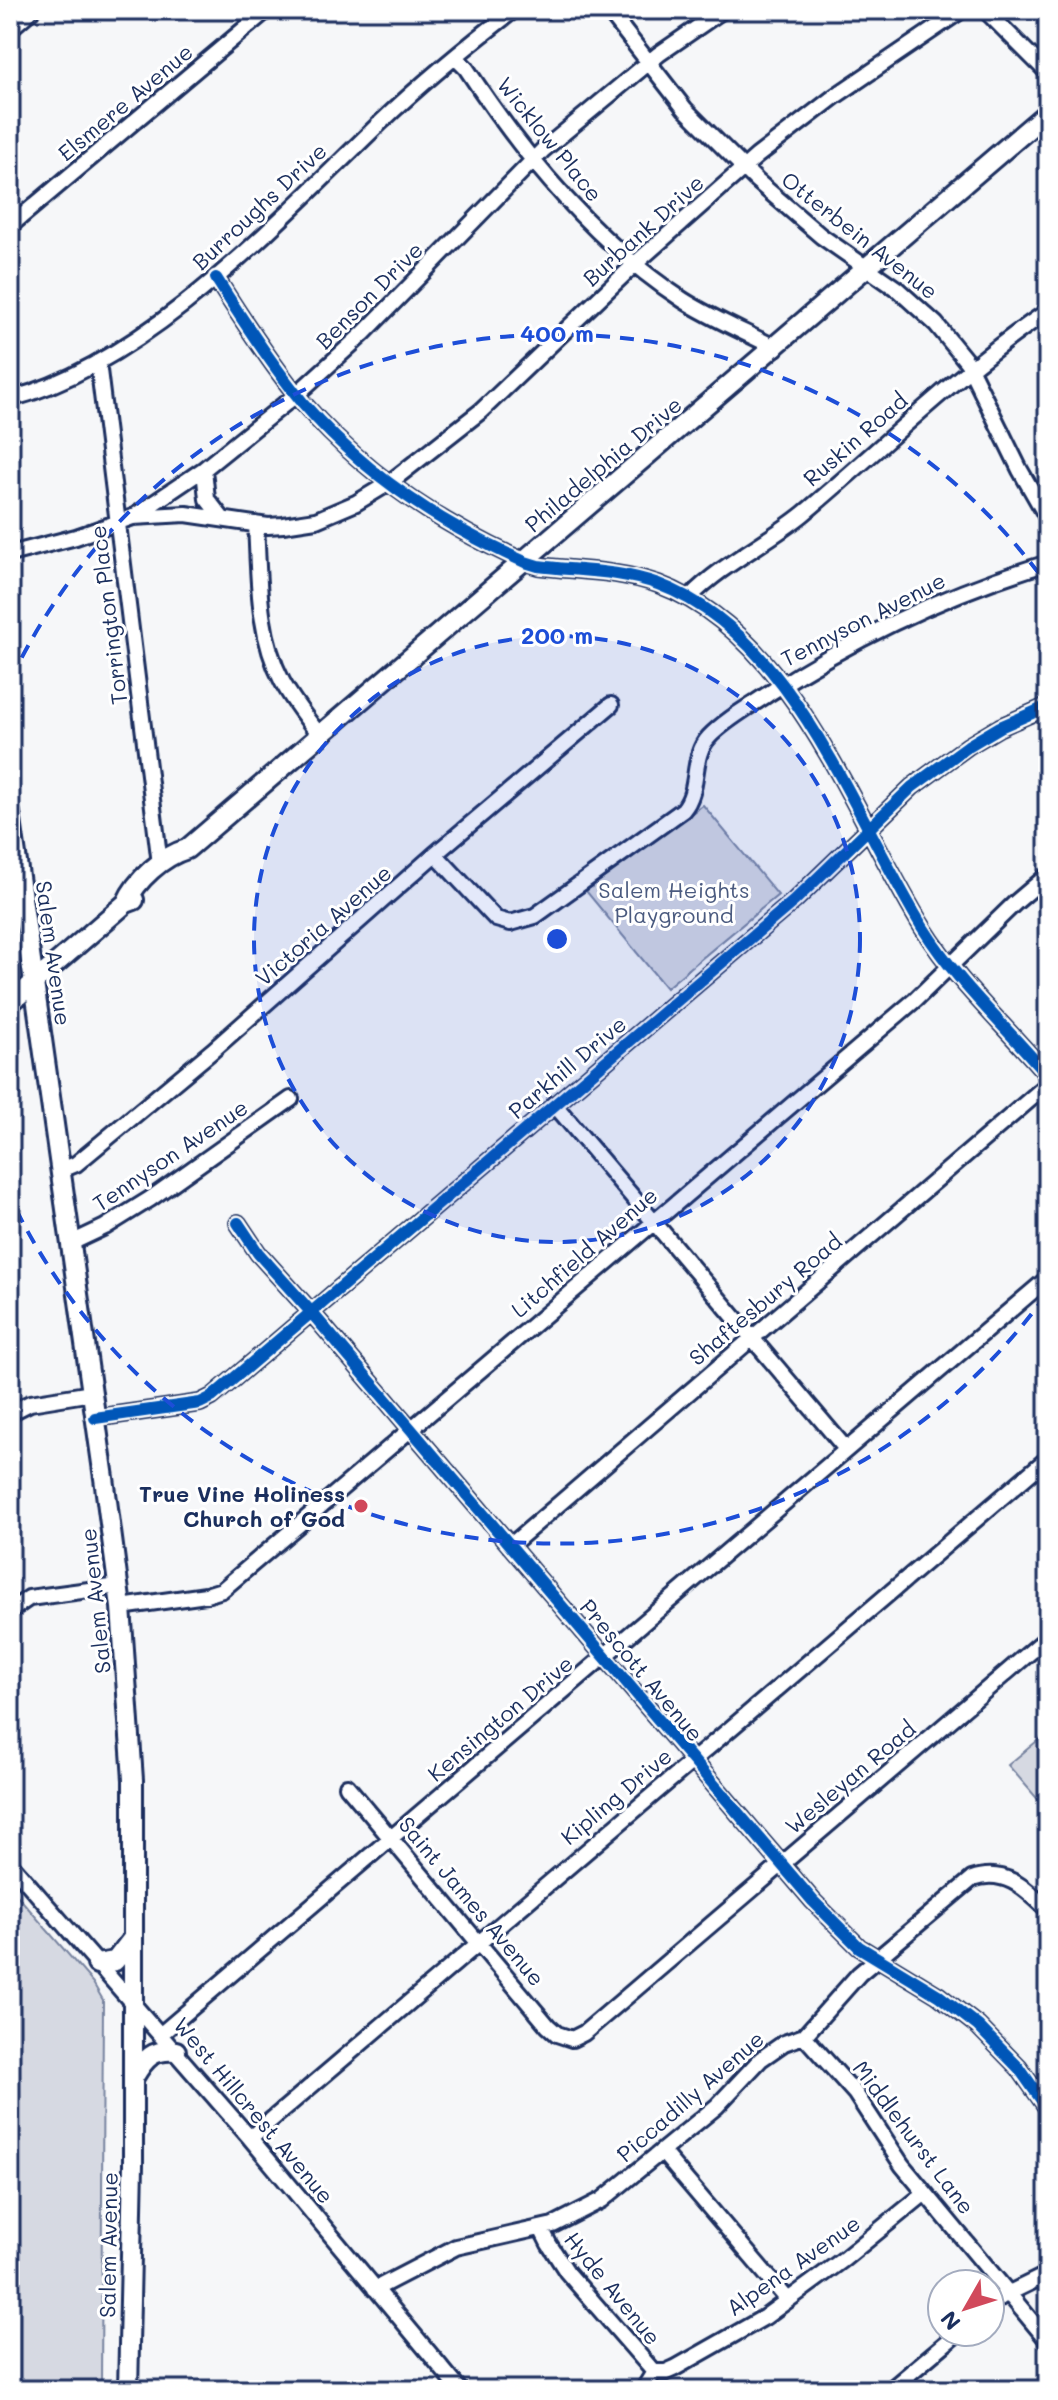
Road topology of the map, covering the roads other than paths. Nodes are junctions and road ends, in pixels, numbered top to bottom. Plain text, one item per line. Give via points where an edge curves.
1 (32, 10) edge
2 (267, 10) edge
3 (514, 10) edge
4 (608, 10) edge
5 (723, 10) edge
6 (962, 10) edge
7 (985, 10) edge
8 (10, 29) edge
9 (455, 57) junction
10 (648, 63) junction
11 (1048, 73) edge
12 (1048, 112) edge
13 (533, 160) junction
14 (744, 168) junction
15 (10, 226) edge
16 (636, 263) junction
17 (867, 269) junction
18 (216, 278) junction
19 (1048, 311) edge
20 (776, 348) junction
21 (98, 362) junction
22 (970, 368) junction
23 (297, 394) junction
24 (10, 399) edge
25 (204, 469) junction
26 (389, 483) junction
27 (1048, 485) edge
28 (1036, 498) junction
29 (222, 518) junction
30 (126, 519) junction
31 (1048, 519) edge
32 (256, 524) junction
33 (10, 554) edge
34 (525, 562) junction
35 (1048, 563) edge
36 (690, 597) junction
37 (781, 686) junction
38 (611, 705) dead end
39 (1048, 706) edge
40 (321, 737) junction
41 (10, 813) edge
42 (870, 828) junction
43 (187, 849) junction
44 (435, 854) junction
45 (160, 864) junction
46 (1048, 875) edge
47 (126, 903) junction
48 (949, 967) junction
49 (34, 982) junction
50 (10, 1003) edge
51 (1048, 1076) edge
52 (1048, 1084) edge
53 (291, 1099) dead end
54 (554, 1104) junction
55 (59, 1171) junction
56 (654, 1221) junction
57 (238, 1223) dead end
58 (71, 1243) junction
59 (1048, 1278) edge
60 (311, 1312) junction
61 (754, 1338) junction
62 (92, 1393) junction
63 (10, 1413) edge
64 (95, 1418) junction
65 (411, 1429) junction
66 (846, 1449) junction
67 (1048, 1458) edge
68 (510, 1546) junction
69 (119, 1586) junction
70 (121, 1607) junction
71 (10, 1611) edge
72 (1048, 1637) edge
73 (604, 1656) junction
74 (693, 1760) junction
75 (347, 1786) dead end
76 (390, 1838) junction
77 (10, 1863) edge
78 (782, 1864) junction
79 (1048, 1910) edge
80 (132, 1939) junction
81 (479, 1941) junction
82 (877, 1958) junction
83 (97, 1964) junction
84 (134, 2007) junction
85 (161, 2034) junction
86 (804, 2036) junction
87 (568, 2039) joint
88 (176, 2051) junction
89 (134, 2077) junction
90 (1048, 2109) edge
91 (250, 2138) junction
92 (663, 2153) junction
93 (925, 2193) junction
94 (541, 2228) junction
95 (1048, 2274) edge
96 (375, 2289) junction
97 (1008, 2293) junction
98 (788, 2300) junction
99 (1048, 2341) edge
100 (940, 2348) edge
101 (654, 2372) junction
102 (128, 2390) edge
103 (460, 2390) edge
104 (643, 2390) edge
105 (890, 2390) edge

1 - 8 street
2 - 15 street, Elsmere Avenue
3 - 9 street, Burroughs Drive
4 - 10 street, Otterbein Avenue
5 - 10 street, Benson Drive
6 - 14 street, Burbank Drive via 834,97
7 - 11 street
9 - 13 street, Wicklow Place
9 - 18 street, Burroughs Drive
10 - 13 street, Benson Drive
10 - 14 street, Otterbein Avenue
12 - 17 main road, Philadelphia Drive
13 - 16 street, Wicklow Place
13 - 23 street, Benson Drive
14 - 16 street, Burbank Drive
14 - 17 street, Otterbein Avenue
16 - 20 street, Wicklow Place via 697,308
16 - 26 street, Burbank Drive via 492,401
17 - 20 main road, Philadelphia Drive
17 - 22 street, Otterbein Avenue via 916,304
18 - 21 street, Burroughs Drive
18 - 23 street
19 - 22 street, Ruskin Road
20 - 34 main road, Philadelphia Drive
21 - 24 street, Burroughs Drive via 55,385
21 - 30 street, Torrington Place
22 - 28 street, Otterbein Avenue
22 - 36 street, Ruskin Road via 799,517
23 - 25 street, Benson Drive
23 - 26 street
25 - 29 street via 207,499
25 - 30 street, Benson Drive
26 - 32 street, Burbank Drive via 325,517
26 - 34 street
27 - 28 street
28 - 31 street, Otterbein Avenue
29 - 30 street, Burbank Drive via 171,514
29 - 32 street, Burbank Drive
30 - 33 street, Benson Drive
30 - 45 street, Torrington Place
32 - 40 street via 262,618 270,650 283,683
34 - 36 street via 627,575
34 - 40 main road, Philadelphia Drive
35 - 37 street, Tennyson Avenue via 901,619
36 - 37 street via 732,629
37 - 42 street
37 - 44 street, Tennyson Avenue via 706,740 692,797 683,810 535,916 510,923 496,919
38 - 44 street, Victoria Avenue
39 - 42 street, Parkhill Drive via 952,756
40 - 43 main road, Philadelphia Drive
41 - 49 main road, Salem Avenue
42 - 48 street
42 - 54 street, Parkhill Drive via 794,901
43 - 45 main road, Philadelphia Drive
43 - 47 main road, Philadelphia Drive via 182,861
44 - 55 street, Victoria Avenue via 212,1051 76,1164
45 - 47 main road, Philadelphia Drive via 132,890
46 - 48 street, Litchfield Avenue
47 - 49 main road, Philadelphia Drive
48 - 51 street
48 - 56 street, Litchfield Avenue
49 - 50 main road, Philadelphia Drive
49 - 55 main road, Salem Avenue
52 - 61 street, Shaftesbury Road
53 - 58 street, Tennyson Avenue via 150,1199
54 - 56 street
54 - 60 street, Parkhill Drive
55 - 58 main road, Salem Avenue
56 - 61 street
56 - 65 street, Litchfield Avenue
57 - 60 street, Prescott Avenue
58 - 62 main road, Salem Avenue
59 - 66 street, Kensington Drive
60 - 64 street, Parkhill Drive via 207,1401
60 - 65 street, Prescott Avenue
61 - 66 street
61 - 68 street, Shaftesbury Road
62 - 63 street via 30,1403
62 - 64 main road, Salem Avenue
64 - 69 main road, Salem Avenue
65 - 68 street, Prescott Avenue
65 - 70 street, Litchfield Avenue via 219,1592
66 - 73 street, Kensington Drive
67 - 74 street, Kipling Drive
68 - 73 street, Prescott Avenue
69 - 70 main road, Salem Avenue
69 - 71 street via 29,1598
70 - 80 main road, Salem Avenue via 133,1780
72 - 78 street, Wesleyan Road
73 - 74 street, Prescott Avenue
73 - 76 street, Kensington Drive
74 - 78 street, Prescott Avenue
74 - 81 street, Kipling Drive
75 - 76 street, Saint James Avenue
76 - 81 street, Saint James Avenue
76 - 85 street, Kensington Drive
77 - 83 street, West Hillcrest Avenue
78 - 82 street, Prescott Avenue via 849,1938
78 - 87 street, Wesleyan Road via 584,2033
79 - 82 street, Piccadilly Avenue via 1015,1881 995,1874 977,1877
80 - 83 main road via 115,1961
80 - 84 main road, Salem Avenue
81 - 87 street, Saint James Avenue via 548,2026
81 - 91 street, Kipling Drive
82 - 86 street, Piccadilly Avenue
82 - 90 street, Prescott Avenue via 978,2026 1019,2068
83 - 84 street, West Hillcrest Avenue
84 - 85 street, West Hillcrest Avenue
84 - 89 main road, Salem Avenue
85 - 88 street, West Hillcrest Avenue
86 - 92 street, Piccadilly Avenue via 761,2059
86 - 93 street, Middlehurst Lane via 855,2093
88 - 89 main road via 154,2052
88 - 91 street, West Hillcrest Avenue
89 - 102 main road, Salem Avenue
91 - 96 street, West Hillcrest Avenue
92 - 94 street, Piccadilly Avenue via 602,2200
92 - 98 street
93 - 97 street, Middlehurst Lane
93 - 98 street, Alpena Avenue
94 - 96 street, Piccadilly Avenue via 456,2247
94 - 101 street, Hyde Avenue via 567,2272
95 - 97 street
96 - 103 street, West Hillcrest Avenue
97 - 99 street, Middlehurst Lane
98 - 101 street, Alpena Avenue via 675,2368
100 - 105 street
101 - 104 street

